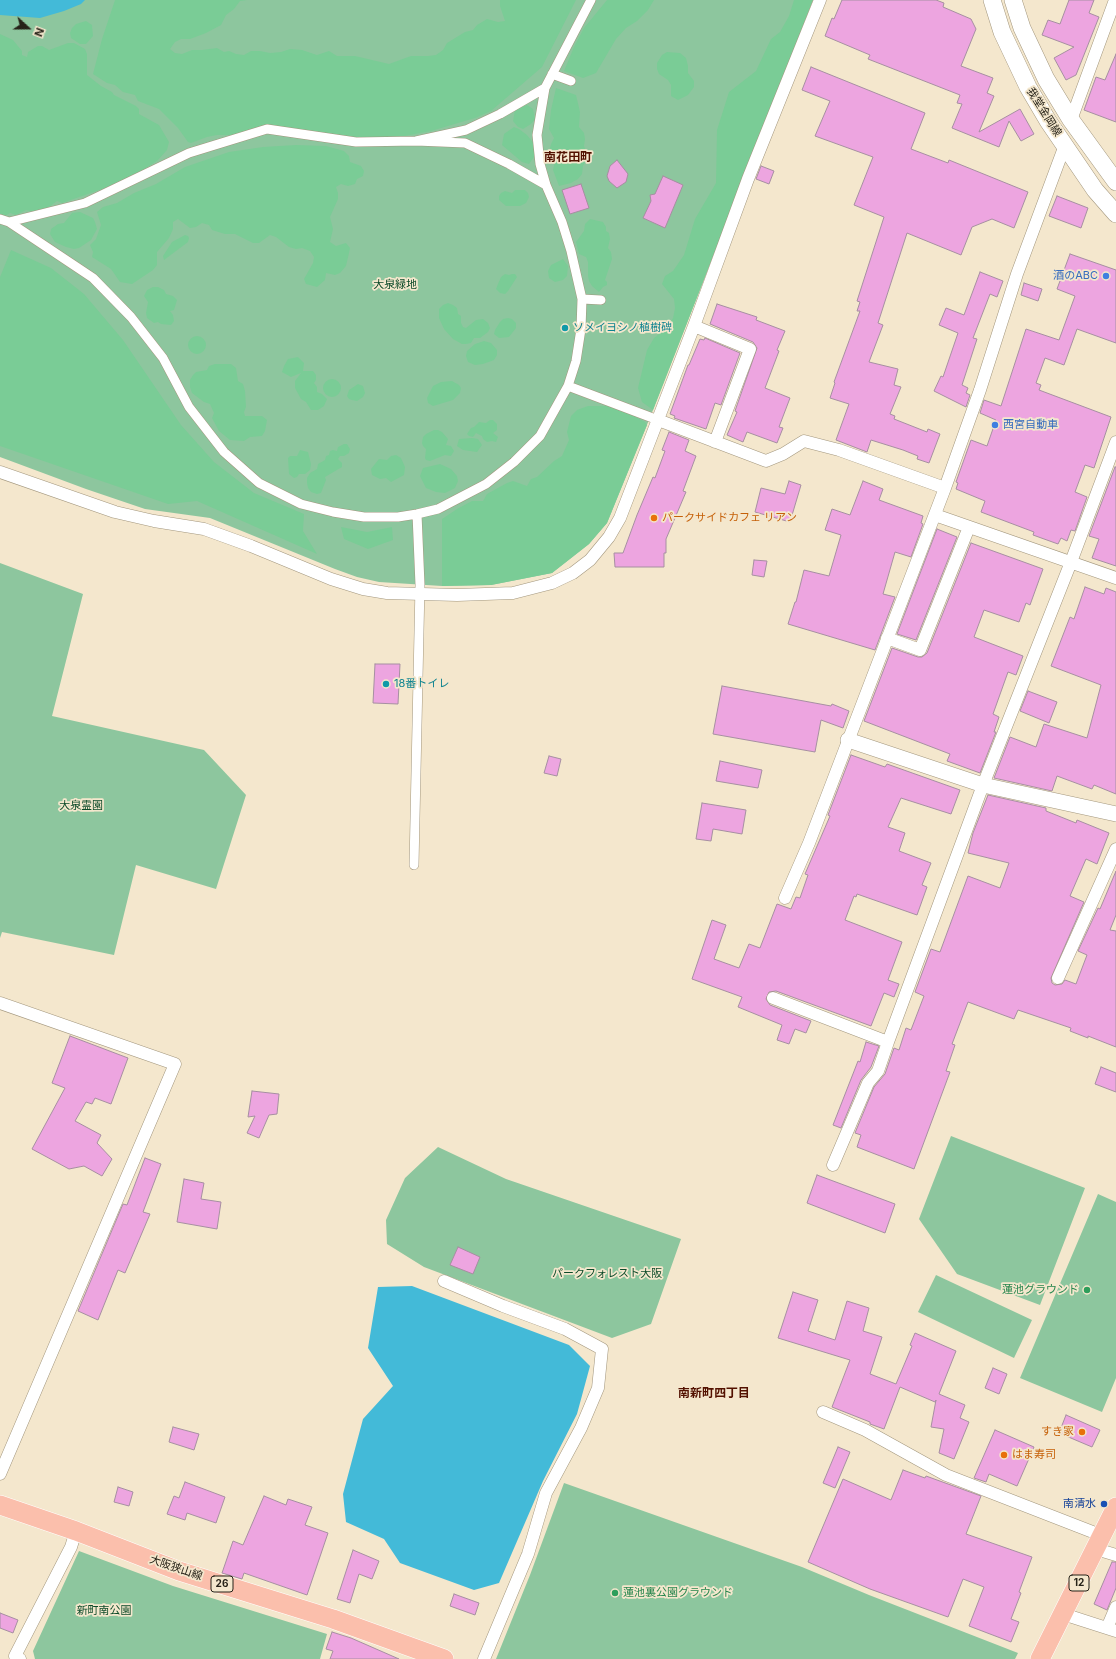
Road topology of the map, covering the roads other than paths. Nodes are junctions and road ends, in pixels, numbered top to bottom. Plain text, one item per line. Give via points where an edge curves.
1 (591, 0) edge
2 (820, 0) edge
3 (992, 0) edge
4 (1012, 0) edge
5 (1114, 0) edge
6 (552, 74) junction
7 (571, 81) dead end
8 (545, 88) junction
9 (1071, 120) junction
10 (416, 141) junction
11 (1065, 145) junction
12 (1116, 182) edge
13 (546, 185) junction
14 (1116, 214) edge
15 (5, 220) edge
16 (582, 299) junction
17 (601, 300) dead end
18 (694, 326) junction
19 (568, 386) junction
20 (658, 420) junction
21 (715, 442) junction
22 (1116, 442) edge
23 (0, 472) edge
24 (945, 488) junction
25 (417, 514) junction
26 (935, 514) junction
27 (969, 527) junction
28 (1071, 562) junction
29 (1116, 578) edge
30 (420, 594) junction
31 (887, 638) junction
32 (848, 740) junction
33 (983, 785) junction
34 (1116, 814) edge
35 (1116, 849) edge
36 (414, 865) dead end
37 (784, 898) dead end
38 (1058, 978) dead end
39 (773, 998) dead end
40 (0, 1003) edge
41 (888, 1042) junction
42 (833, 1165) dead end
43 (444, 1281) dead end
44 (822, 1412) dead end
45 (0, 1474) edge
46 (0, 1506) edge
47 (1116, 1507) edge
48 (76, 1531) junction
49 (1099, 1542) junction
50 (1116, 1555) edge
51 (1116, 1607) edge
52 (1063, 1614) junction
53 (1112, 1629) edge
54 (20, 1659) edge
55 (444, 1659) edge
56 (484, 1659) edge
57 (1040, 1659) edge

1 - 6 street
2 - 18 street via 748,179
3 - 11 main road, 我堂金岡線 via 1002,32 1028,87
4 - 9 main road, 我堂金岡線 via 1046,79
5 - 9 street
6 - 7 street
6 - 8 street
8 - 10 street via 466,130
8 - 13 street via 537,136 540,164
9 - 12 main road, 我堂金岡線
10 - 13 street via 465,143
10 - 15 street via 356,142 267,129 189,153 85,203
11 - 14 main road, 我堂金岡線 via 1095,190
11 - 24 street via 1017,274
13 - 16 street via 562,222
15 - 25 street via 93,278 131,317 163,358 189,407 224,452 259,483 300,504 333,512 364,518
16 - 17 street
16 - 19 street via 576,361
18 - 20 street
18 - 21 street via 750,348
19 - 20 street
19 - 25 street via 540,436 514,462 486,484 438,509
20 - 21 street
20 - 30 street via 620,518 609,537 590,560 573,573 552,583 513,593
21 - 24 street via 766,461 804,441 839,450
22 - 28 street
23 - 30 street via 115,512 154,522 204,529 363,589
24 - 26 street
25 - 30 street
26 - 27 street
26 - 31 street
27 - 28 street
27 - 31 street via 920,650
28 - 29 street
28 - 33 street
30 - 36 street
31 - 32 street
32 - 33 street
32 - 37 street via 810,841
33 - 34 street
33 - 41 street
35 - 38 street
39 - 41 street
40 - 45 street via 174,1064
41 - 42 street via 878,1071 868,1083
43 - 56 street via 565,1329 602,1349 598,1388 581,1428 546,1494 528,1554
44 - 49 street via 865,1430 946,1475
46 - 48 main road, 大阪狭山線 / 26
47 - 49 main road, 12
48 - 54 street via 71,1546 15,1656
48 - 55 main road, 大阪狭山線 / 26 via 179,1571 333,1619
49 - 50 street
49 - 52 main road, 12
51 - 53 street
52 - 53 street
52 - 57 main road, 12

